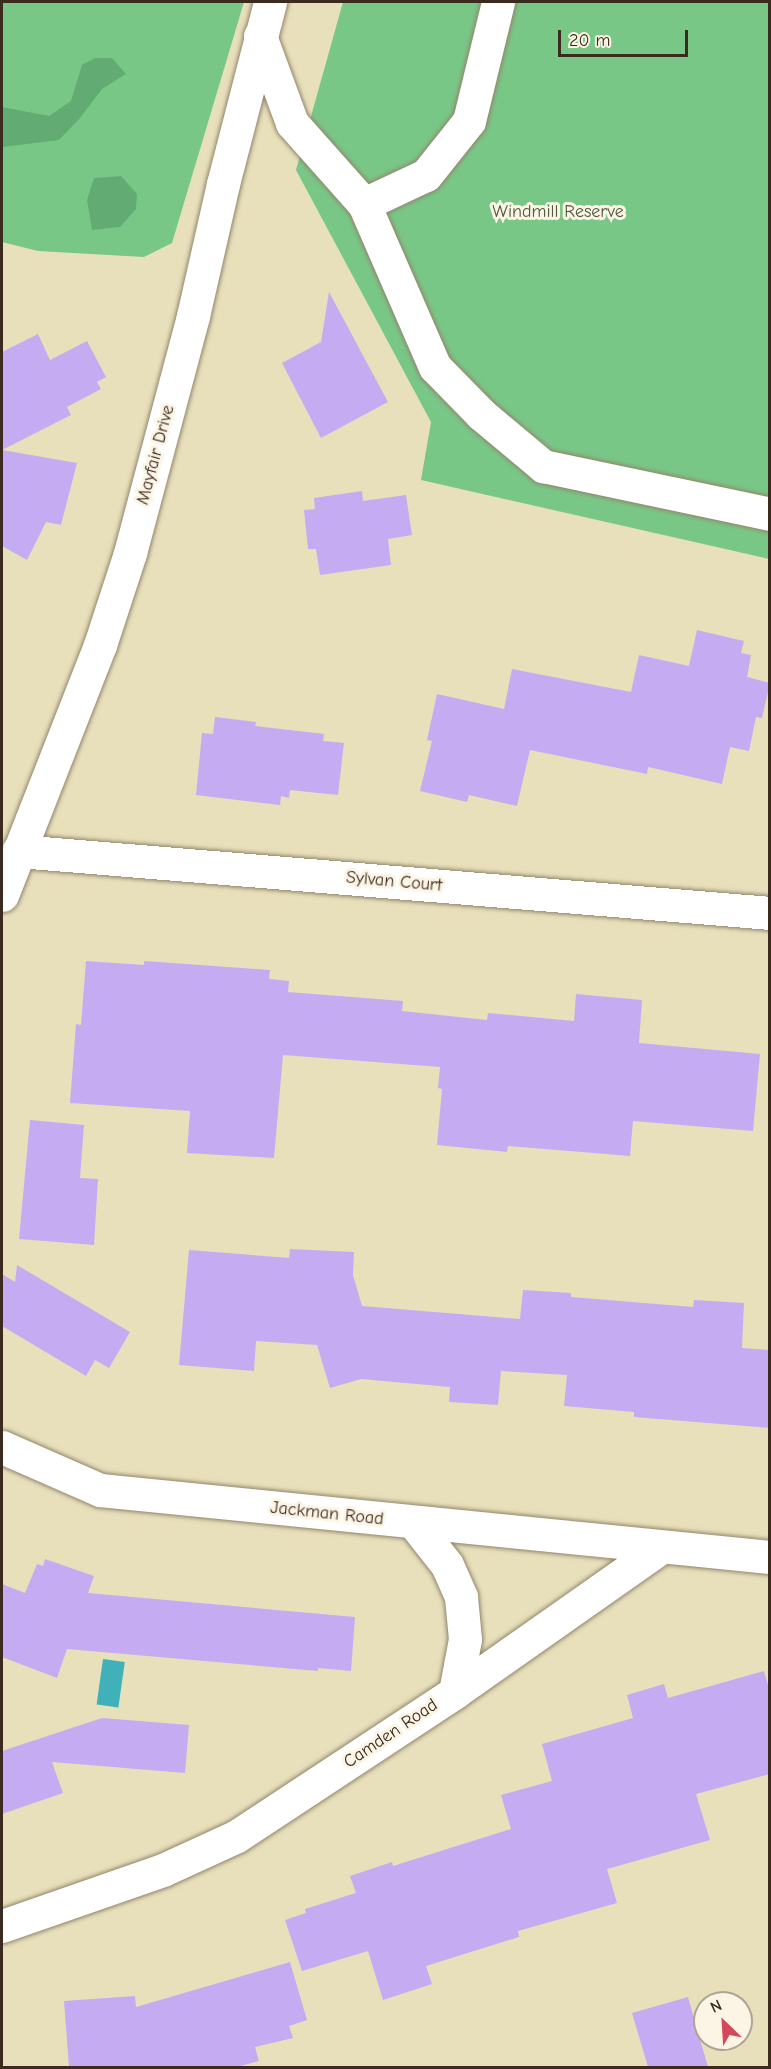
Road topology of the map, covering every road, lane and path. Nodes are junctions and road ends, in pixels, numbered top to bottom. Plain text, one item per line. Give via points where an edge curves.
1 (270, 2) edge
2 (498, 2) edge
3 (260, 36) junction
4 (364, 204) junction
5 (770, 514) edge
6 (18, 851) junction
7 (2, 895) edge
8 (770, 913) edge
9 (2, 1447) edge
10 (414, 1523) junction
11 (660, 1548) junction
12 (770, 1557) edge
13 (455, 1692) junction
14 (2, 1926) edge

1 - 3 street, Mayfair Drive
2 - 4 street via 469,121 426,175
3 - 4 street via 292,123
3 - 6 street, Mayfair Drive via 193,316 130,552 100,645
4 - 5 street via 435,367 482,415 543,466
6 - 7 street, Mayfair Drive
6 - 8 street, Sylvan Court
9 - 10 street, Jackman Road via 100,1490
10 - 11 street, Jackman Road
10 - 13 street via 447,1565 461,1597 465,1639
11 - 12 street
11 - 13 street, Camden Road
13 - 14 street, Camden Road via 258,1824 214,1848 163,1870

